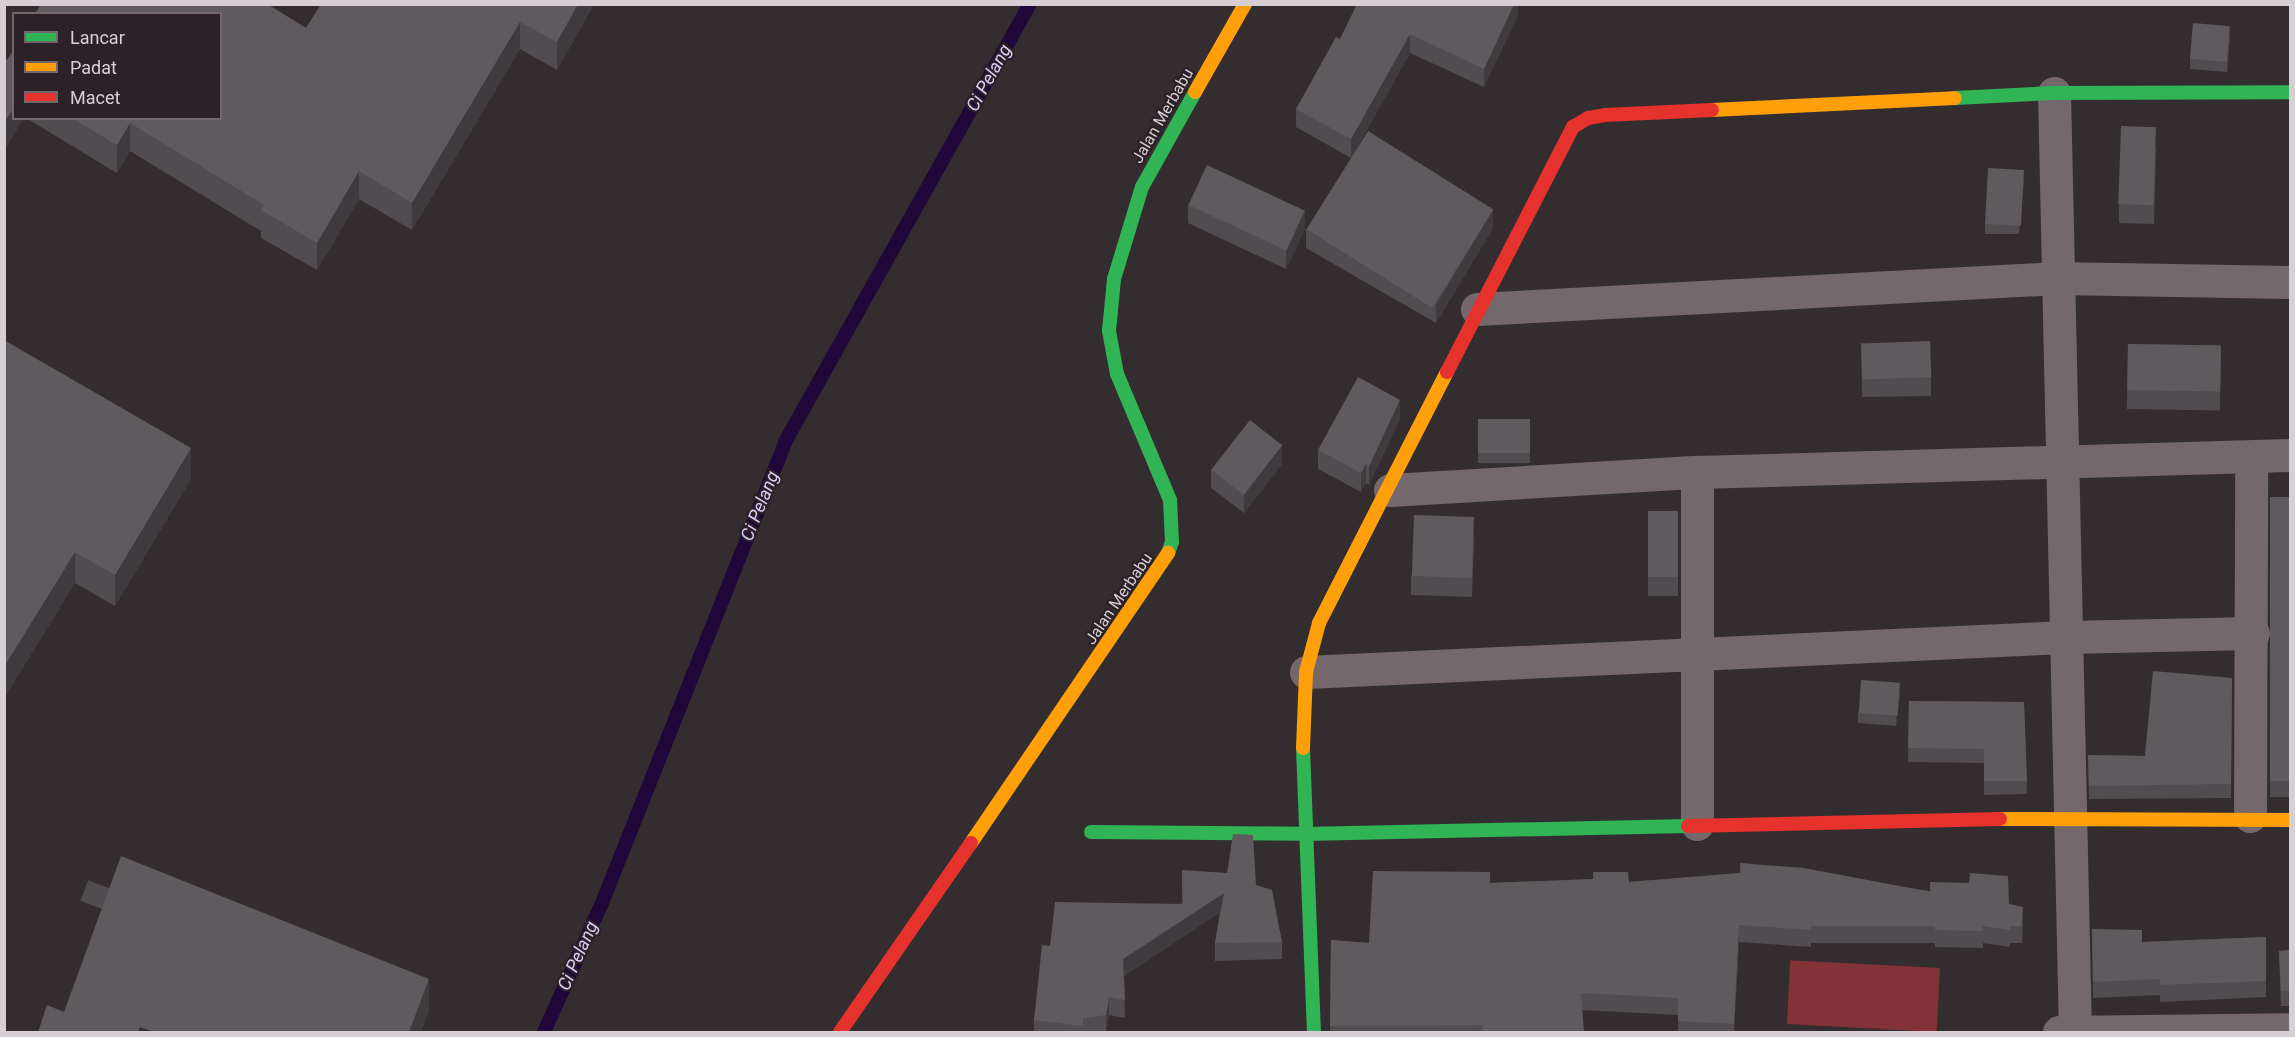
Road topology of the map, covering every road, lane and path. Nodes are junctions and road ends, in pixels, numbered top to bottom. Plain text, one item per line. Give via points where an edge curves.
1 (1245, 4) edge
2 (2290, 92) edge
3 (2054, 93) junction
4 (2058, 278) junction
5 (2290, 282) edge
6 (1477, 309) junction
7 (2290, 455) edge
8 (2251, 457) junction
9 (2062, 464) junction
10 (1697, 472) junction
11 (1390, 490) junction
12 (2253, 633) junction
13 (2065, 637) junction
14 (1698, 653) junction
15 (1306, 672) junction
16 (2250, 816) junction
17 (2069, 818) junction
18 (2290, 820) edge
19 (1697, 824) junction
20 (1091, 832) dead end
21 (1304, 834) junction
22 (2272, 1030) edge
23 (840, 1032) edge
24 (1314, 1032) edge
25 (2070, 1032) edge

1 - 23 street, Jalan Merbabu via 1142,188 1114,279 1109,331 1118,374 1170,500 1172,542 1166,560
2 - 3 street
3 - 4 street
3 - 6 street via 1588,118 1573,127
4 - 5 street
4 - 6 street
4 - 9 street
6 - 11 street
7 - 8 street
8 - 9 street
8 - 12 street
9 - 10 street
9 - 13 street
10 - 11 street
10 - 14 street
11 - 15 street via 1319,623
12 - 13 street
12 - 16 street
13 - 14 street
13 - 17 street
14 - 15 street
14 - 19 street
15 - 21 street
16 - 17 street
16 - 18 street
17 - 19 street
17 - 25 street
19 - 21 street
20 - 21 street
21 - 24 street
22 - 25 street

